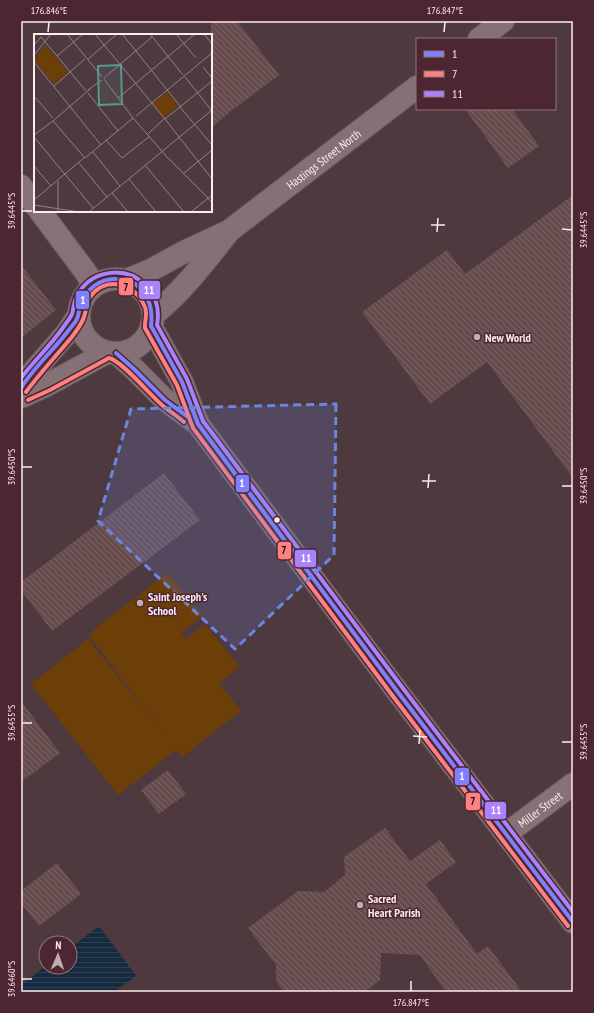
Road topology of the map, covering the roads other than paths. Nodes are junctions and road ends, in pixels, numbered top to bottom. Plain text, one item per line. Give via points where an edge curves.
1 (503, 21) edge
2 (480, 38) edge
3 (416, 88) edge
4 (21, 186) edge
5 (34, 204) edge
6 (41, 212) edge
7 (229, 231) junction
8 (127, 280) junction
9 (93, 286) junction
10 (78, 316) junction
11 (152, 320) junction
12 (112, 352) junction
13 (21, 388) edge
14 (21, 397) edge
15 (198, 424) junction
16 (573, 784) edge
17 (506, 834) junction
18 (573, 922) edge

1 - 2 main road
3 - 7 main road, Hastings Street North
4 - 5 street
6 - 9 street via 87,274
7 - 8 main road, Hastings Street North
7 - 11 main road, Hastings Street North via 200,268
8 - 9 main road via 115,278
8 - 11 main road via 145,293 151,304
9 - 10 main road via 85,294
10 - 12 main road via 87,341
10 - 13 main road
11 - 12 main road via 140,344 130,350
11 - 15 main road via 182,382
12 - 14 main road
12 - 15 main road via 134,369 165,400
15 - 17 main road
16 - 17 street, Miller Street
17 - 18 main road

